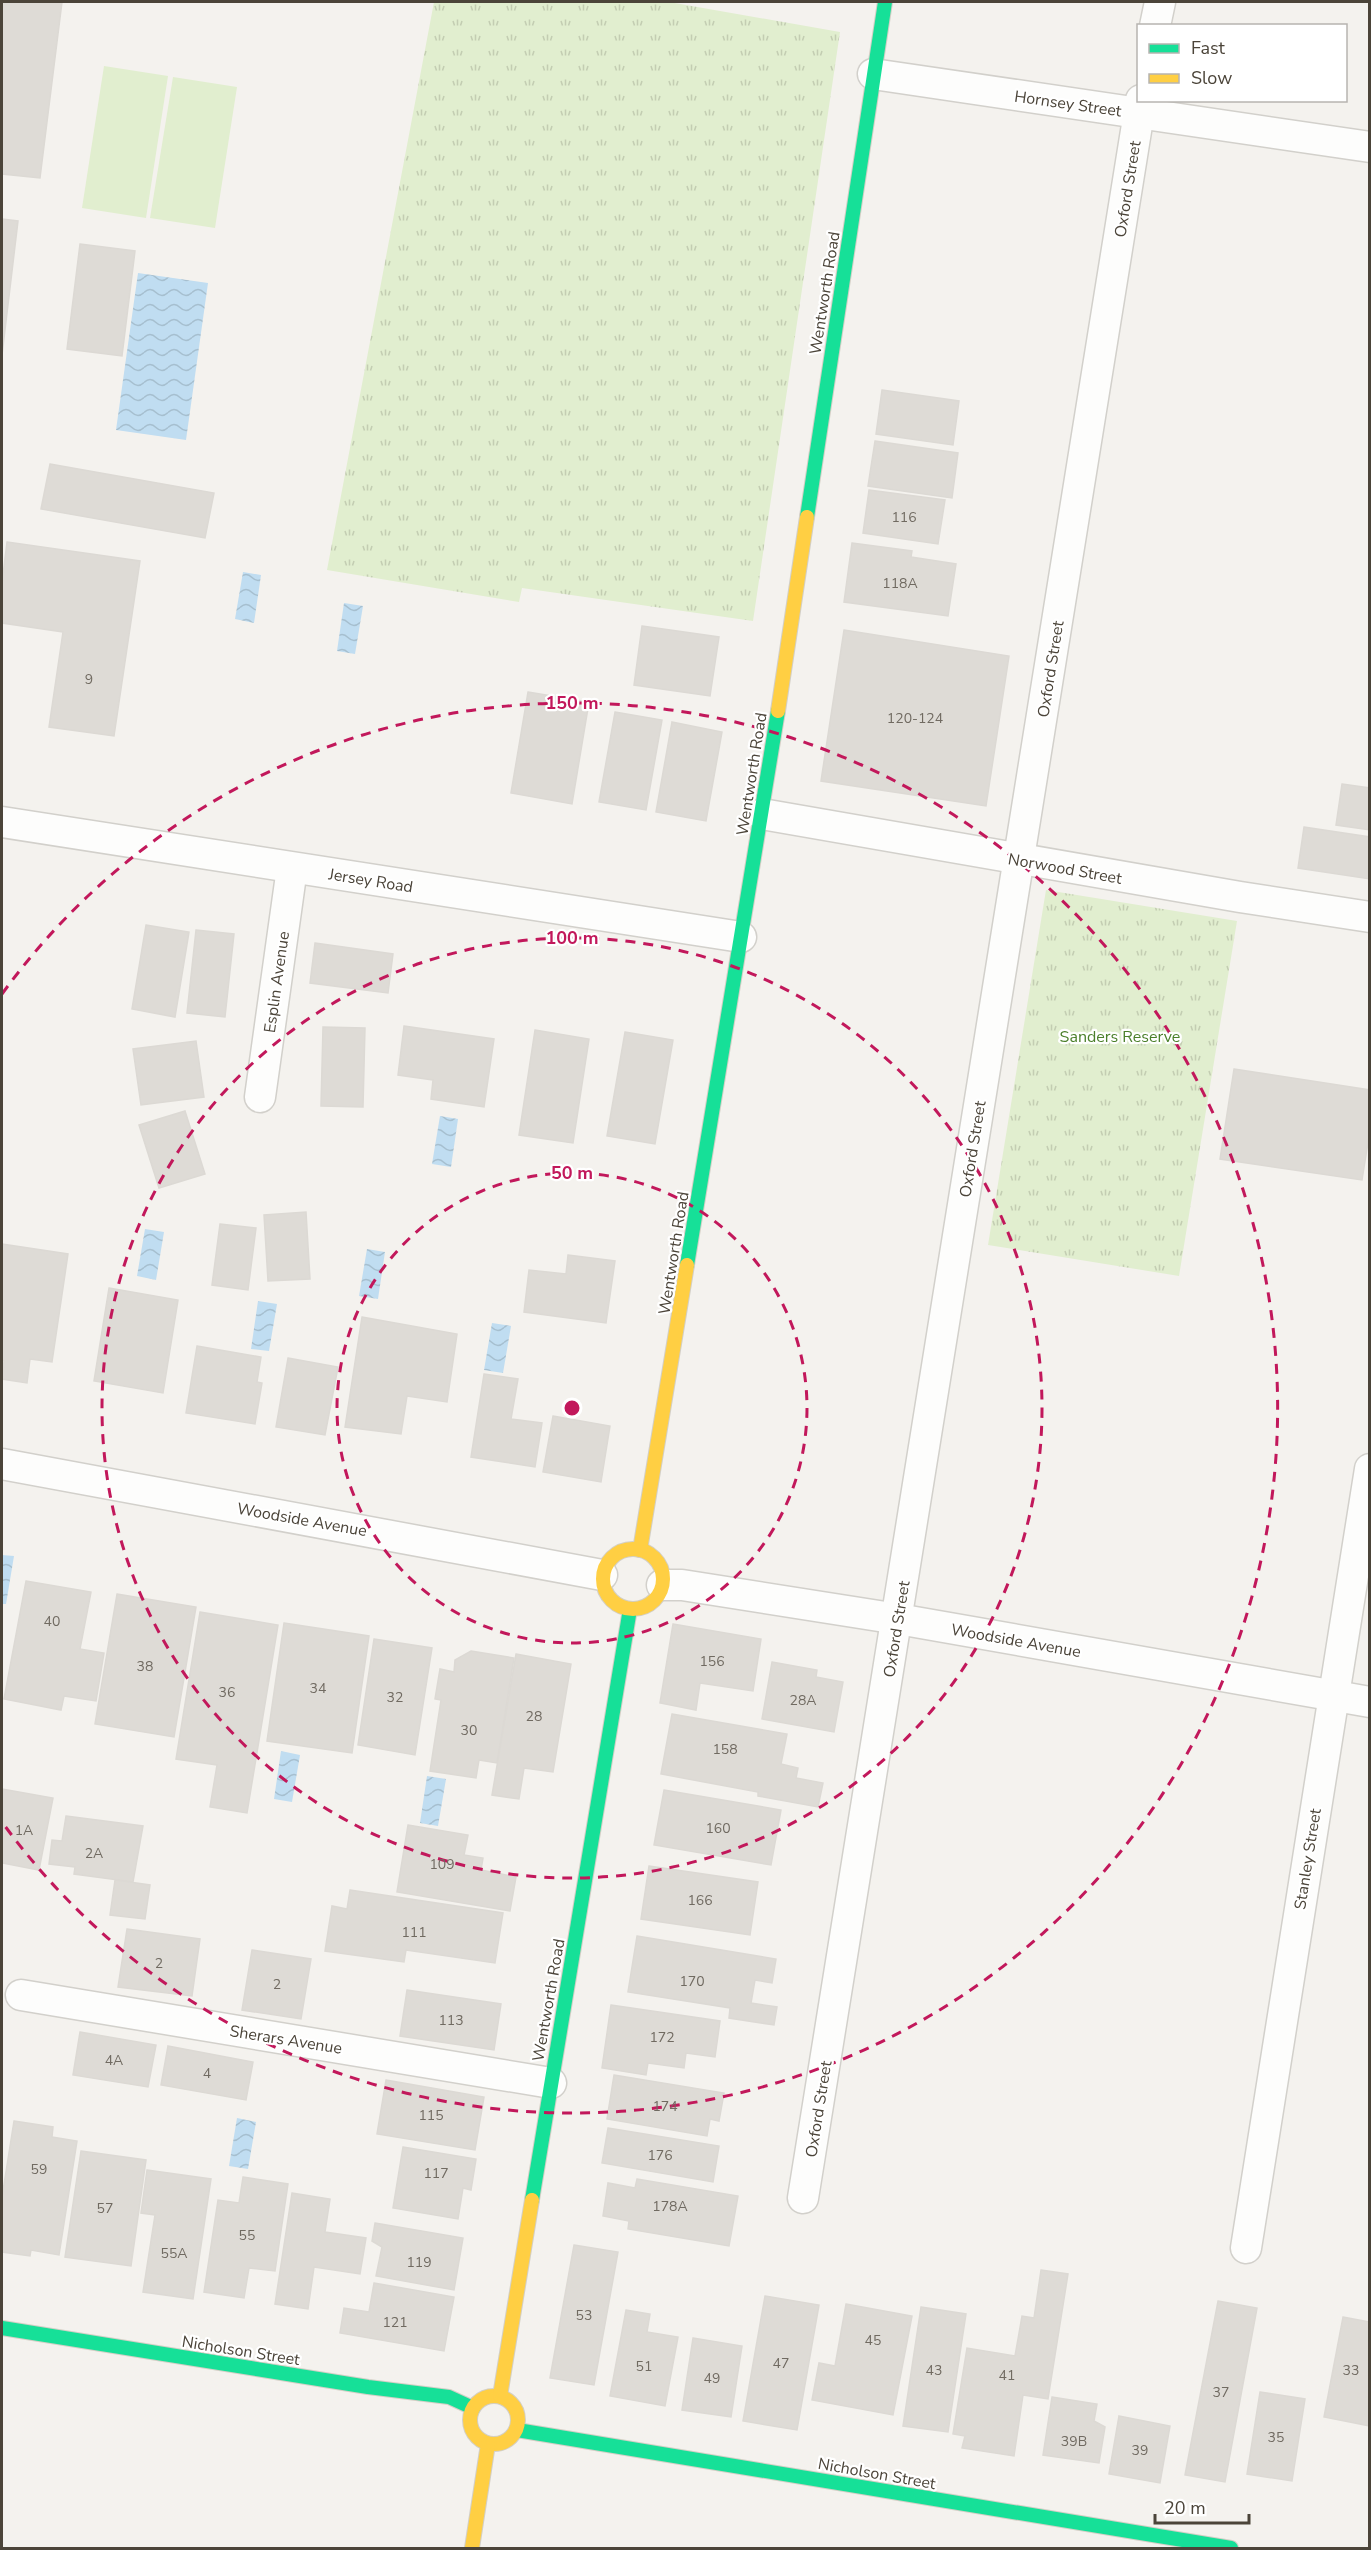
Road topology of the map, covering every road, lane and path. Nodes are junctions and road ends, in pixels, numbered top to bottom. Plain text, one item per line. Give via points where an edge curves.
1 (885, 2) edge
2 (1160, 2) edge
3 (1155, 24) edge
4 (873, 74) junction
5 (1140, 107) edge
6 (1370, 147) edge
7 (762, 814) junction
8 (2, 822) edge
9 (1020, 860) junction
10 (292, 868) junction
11 (1370, 917) edge
12 (741, 937) junction
13 (260, 1097) dead end
14 (2, 1464) edge
15 (1370, 1469) edge
16 (640, 1550) junction
17 (602, 1575) junction
18 (662, 1585) junction
19 (630, 1609) junction
20 (898, 1620) junction
21 (1332, 1696) junction
22 (1370, 1702) edge
23 (21, 1995) dead end
24 (551, 2084) junction
25 (803, 2198) dead end
26 (1246, 2248) dead end
27 (2, 2328) edge
28 (500, 2396) junction
29 (473, 2408) junction
30 (517, 2430) junction
31 (488, 2444) junction
32 (472, 2548) edge
33 (1231, 2548) edge

1 - 4 street, Wentworth Road
2 - 3 street
4 - 5 street, Hornsey Street
4 - 7 street, Wentworth Road
5 - 6 street, Hornsey Street
5 - 9 street, Oxford Street
7 - 9 street, Norwood Street
7 - 12 street, Wentworth Road
8 - 10 street, Jersey Road
9 - 11 street, Norwood Street
9 - 20 street, Oxford Street
10 - 12 street, Jersey Road
10 - 13 street, Esplin Avenue
12 - 16 street, Wentworth Road
14 - 17 street, Woodside Avenue
15 - 21 street, Stanley Street
16 - 17 street via 630,1549 611,1557
16 - 18 street via 661,1567
17 - 19 street via 606,1594
18 - 19 street via 654,1600 639,1609
18 - 20 street, Woodside Avenue
19 - 24 street, Wentworth Road
20 - 21 street, Woodside Avenue
20 - 25 street, Oxford Street
21 - 22 street, Woodside Avenue
21 - 26 street, Stanley Street
23 - 24 street, Sherars Avenue
24 - 28 street, Wentworth Road
27 - 29 street, Nicholson Street via 449,2397
28 - 29 street via 484,2398
28 - 30 street via 518,2413
29 - 31 street via 470,2426 480,2441
30 - 31 street via 505,2443
30 - 33 street, Nicholson Street
31 - 32 street

